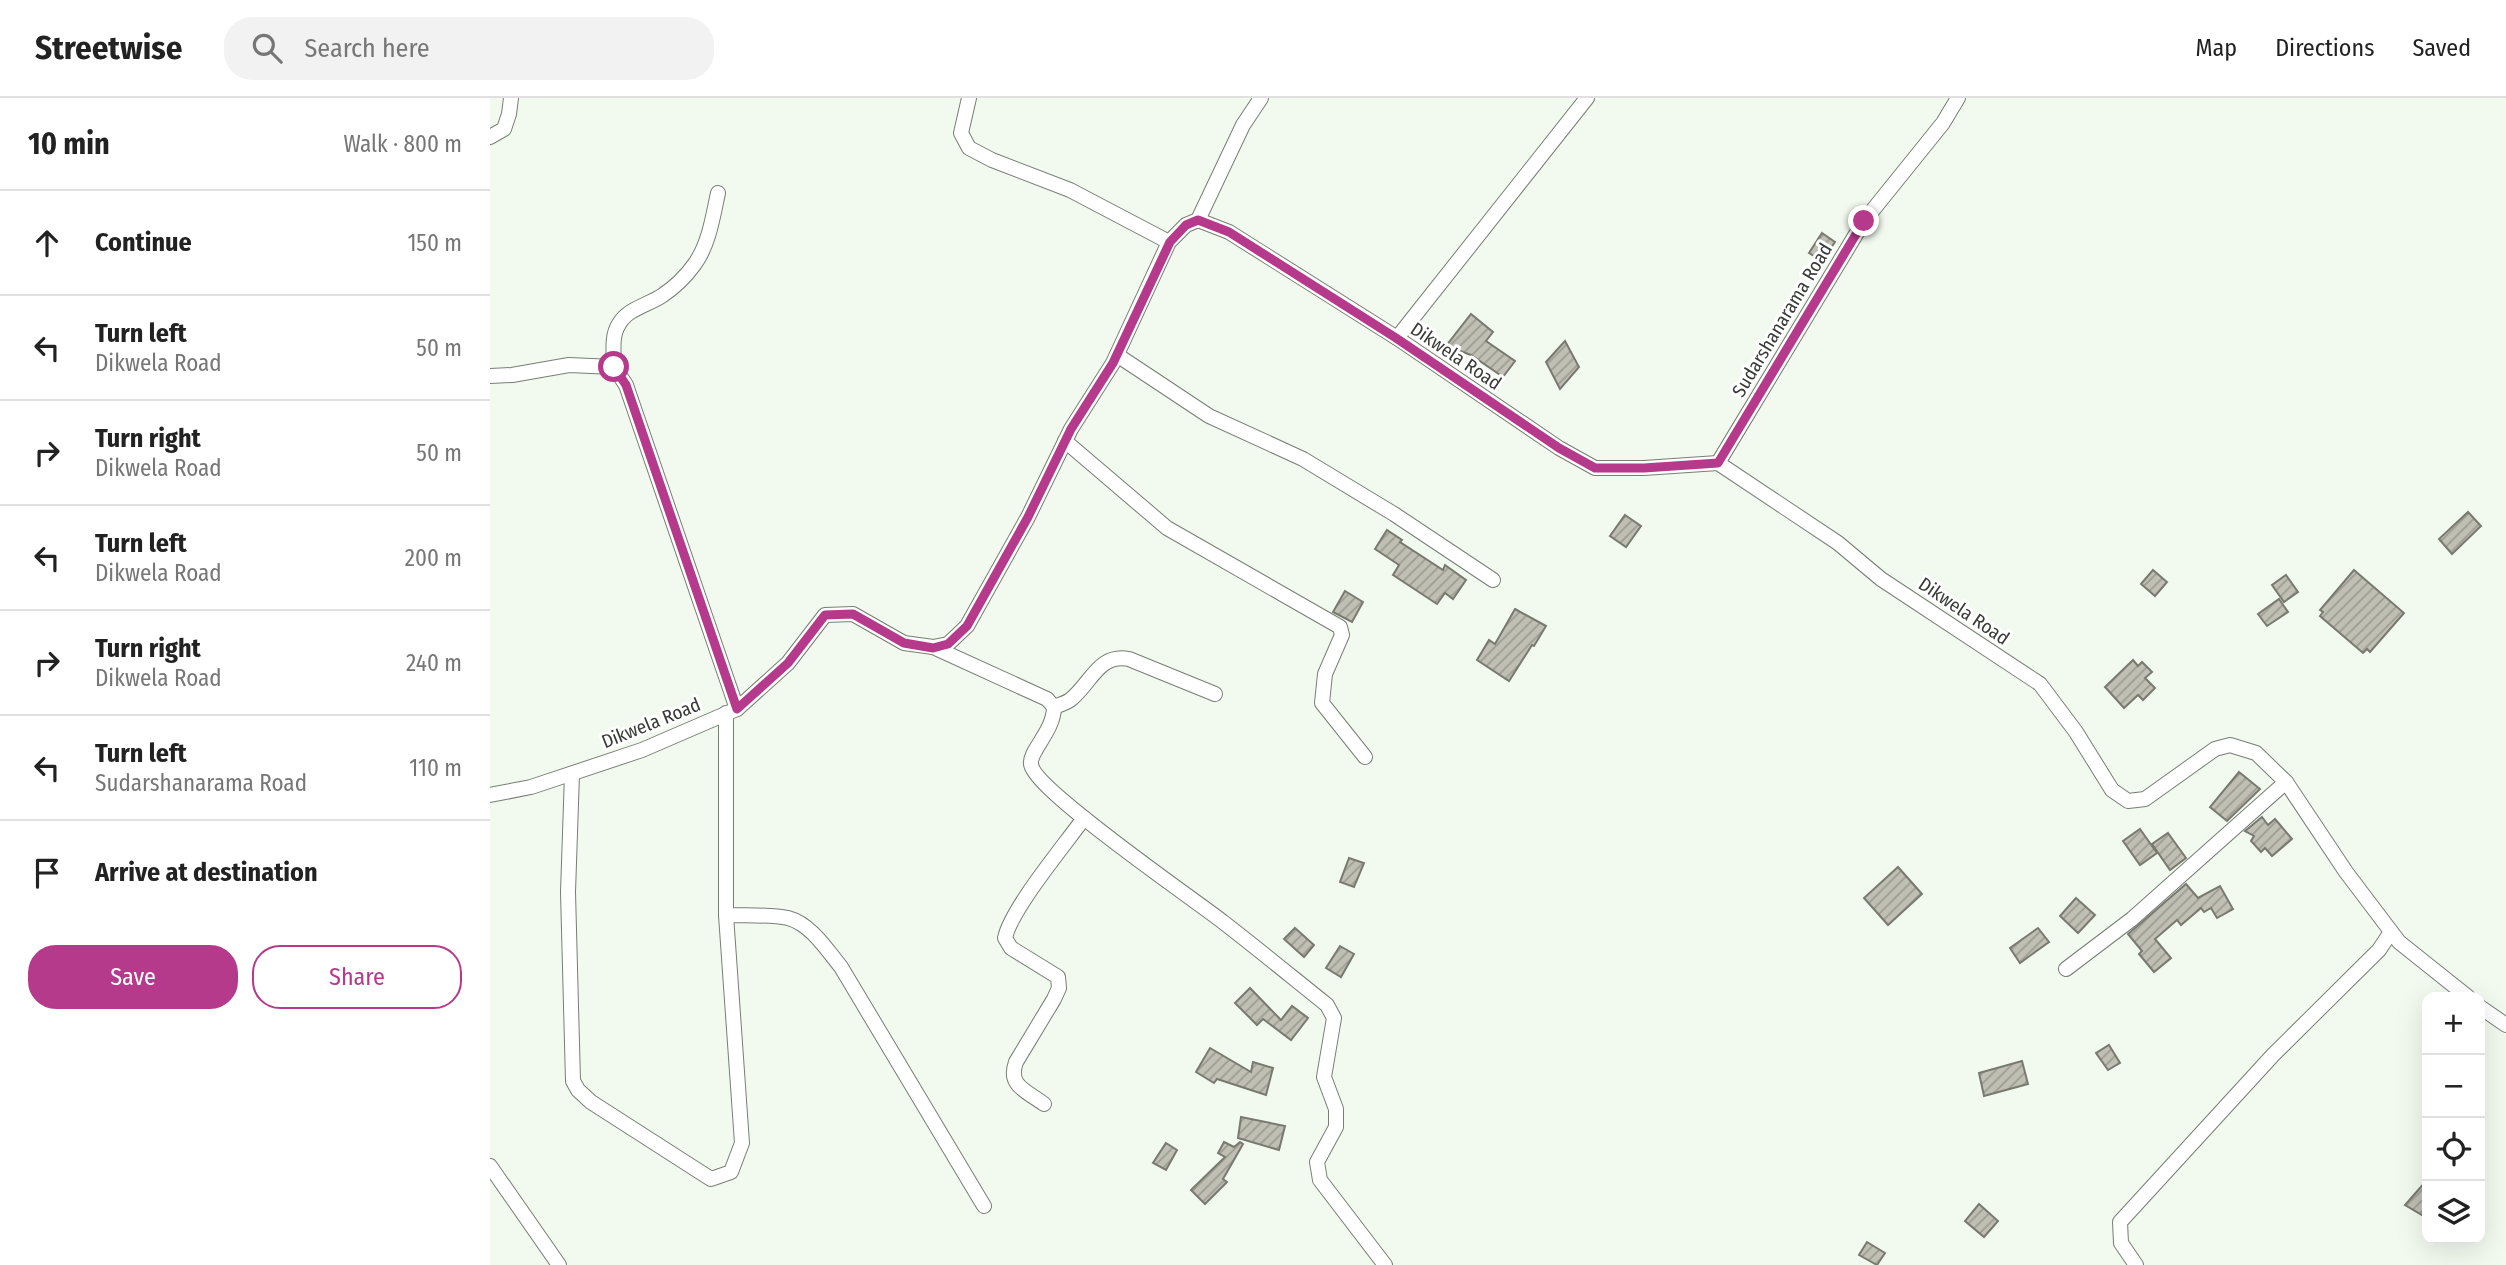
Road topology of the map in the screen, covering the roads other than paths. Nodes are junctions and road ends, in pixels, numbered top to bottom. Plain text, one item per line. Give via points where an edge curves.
1 (511, 98) edge
2 (968, 98) edge
3 (1261, 98) edge
4 (1587, 98) edge
5 (1958, 98) edge
6 (490, 137) edge
7 (719, 193) dead end
8 (1198, 220) junction
9 (1170, 242) junction
10 (1396, 338) junction
11 (1117, 355) junction
12 (614, 367) junction
13 (490, 376) edge
14 (1065, 441) junction
15 (1718, 463) junction
16 (1493, 580) dead end
17 (933, 648) junction
18 (1214, 694) dead end
19 (1054, 707) junction
20 (731, 711) junction
21 (1365, 757) dead end
22 (572, 774) junction
23 (2286, 782) junction
24 (490, 795) edge
25 (1084, 818) junction
26 (726, 915) junction
27 (2392, 932) junction
28 (2066, 969) dead end
29 (2462, 992) edge
30 (2485, 1011) edge
31 (2506, 1026) edge
32 (1044, 1104) dead end
33 (490, 1166) edge
34 (984, 1206) dead end
35 (559, 1265) edge
36 (1385, 1265) edge
37 (2136, 1265) edge

1 - 6 street via 504,129
2 - 9 street via 961,133 969,148 1070,191
3 - 8 street via 1243,125
4 - 10 street
5 - 15 street, Sudarshanarama Road via 1864,221
7 - 12 street via 696,262 681,281 618,325
8 - 9 street
8 - 10 street, Dikwela Road via 1229,232
9 - 11 street
10 - 15 street, Dikwela Road via 1595,468
11 - 14 street
11 - 16 street via 1209,416 1303,459
12 - 13 street via 569,365
12 - 20 street via 626,385
14 - 17 street via 967,626 948,644
14 - 21 street via 1167,528 1340,627 1342,635 1325,674 1322,703
15 - 23 street, Dikwela Road via 2040,684 2112,790 2128,801 2144,799 2215,749 2230,745 2256,753
17 - 19 street via 1023,686
17 - 20 street, Dikwela Road via 904,643 853,614 825,615 788,663
18 - 19 street via 1117,657 1107,660 1070,701
19 - 25 street via 1054,720 1031,757 1030,767
20 - 22 street, Dikwela Road
20 - 26 street
22 - 24 street, Dikwela Road
22 - 26 street via 568,892 573,1081 592,1102 711,1179 731,1172 743,1143
23 - 27 street, Dikwela Road
23 - 28 street via 2132,919
25 - 32 street via 1023,903 1005,938 1011,948 1058,977 1054,999 1012,1073 1014,1082
25 - 36 street via 1327,1005 1334,1018 1324,1077 1336,1110 1336,1127 1317,1162 1320,1180
26 - 34 street via 787,918 815,936 841,967
27 - 29 street, Dikwela Road
27 - 37 street via 2120,1222 2121,1243
30 - 31 street
33 - 35 street

